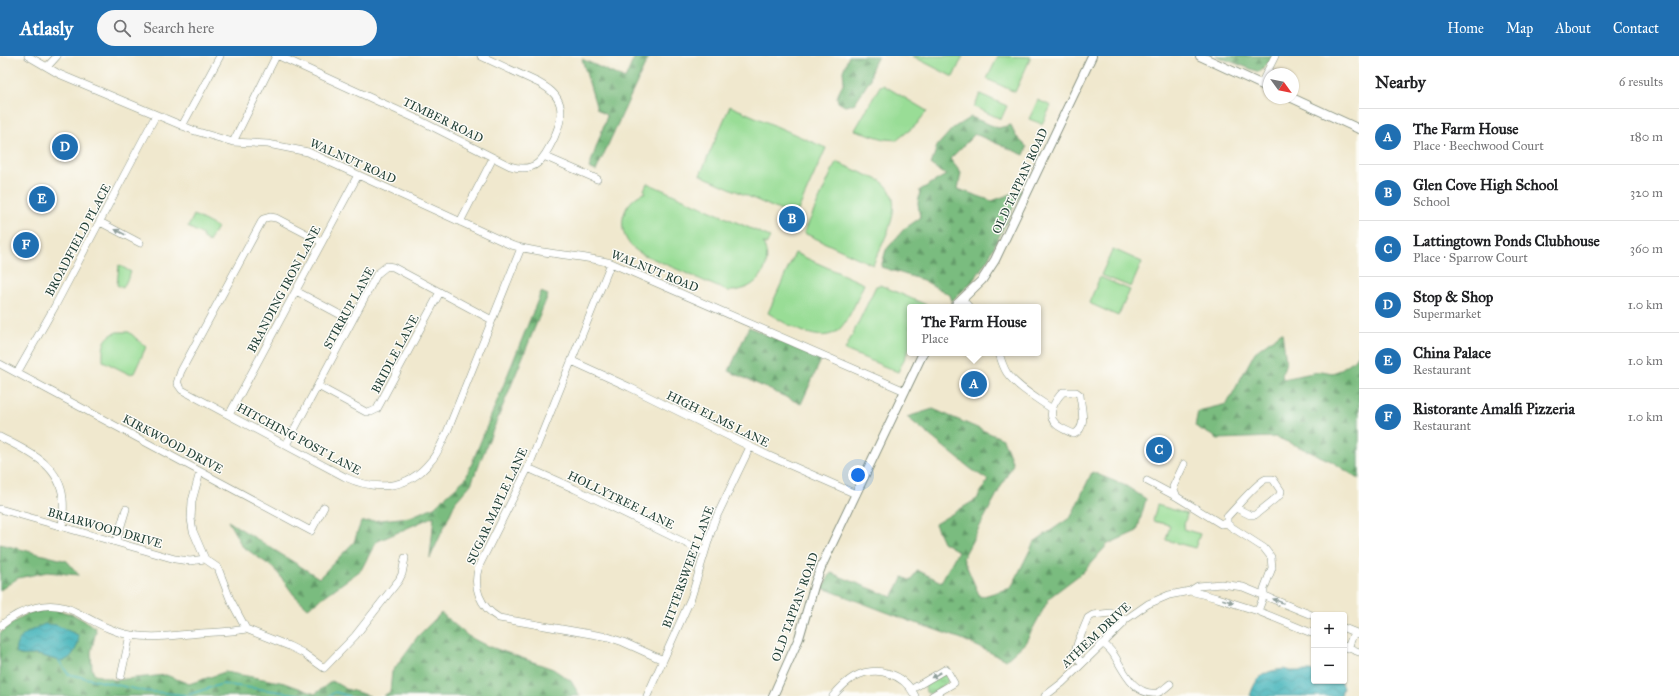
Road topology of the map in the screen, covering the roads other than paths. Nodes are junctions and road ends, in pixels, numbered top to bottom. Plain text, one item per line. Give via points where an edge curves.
1 (28, 56) edge
2 (57, 56) edge
3 (220, 56) edge
4 (276, 56) edge
5 (279, 56) edge
6 (481, 56) edge
7 (1092, 56) edge
8 (1200, 56) edge
9 (1275, 56) edge
10 (47, 67) junction
11 (1271, 68) edge
12 (1263, 85) edge
13 (1299, 101) edge
14 (156, 115) junction
15 (182, 126) junction
16 (1359, 129) edge
17 (230, 141) junction
18 (546, 157) junction
19 (493, 158) junction
20 (358, 175) junction
21 (597, 179) dead end
22 (100, 222) junction
23 (460, 222) junction
24 (322, 242) junction
25 (140, 243) dead end
26 (521, 248) junction
27 (611, 263) junction
28 (296, 291) junction
29 (440, 292) junction
30 (962, 299) junction
31 (957, 304) edge
32 (966, 304) edge
33 (492, 320) junction
34 (352, 321) junction
35 (921, 356) edge
36 (1000, 356) edge
37 (572, 362) junction
38 (0, 364) edge
39 (17, 374) junction
40 (318, 386) junction
41 (905, 391) junction
42 (1052, 409) junction
43 (229, 415) junction
44 (0, 437) edge
45 (286, 445) junction
46 (750, 447) junction
47 (1184, 464) dead end
48 (528, 468) junction
49 (200, 472) junction
50 (1147, 481) dead end
51 (856, 494) junction
52 (1177, 497) junction
53 (324, 507) dead end
54 (1236, 508) junction
55 (0, 509) edge
56 (126, 509) dead end
57 (1227, 523) junction
58 (62, 527) junction
59 (116, 542) junction
60 (704, 552) junction
61 (405, 558) dead end
62 (205, 559) junction
63 (1190, 591) junction
64 (1264, 595) junction
65 (1258, 611) junction
66 (1311, 615) edge
67 (1125, 620) junction
68 (0, 626) edge
69 (246, 629) junction
70 (1347, 629) edge
71 (1311, 633) edge
72 (1357, 633) edge
73 (130, 635) junction
74 (1103, 643) junction
75 (1347, 646) edge
76 (1347, 647) edge
77 (1359, 652) edge
78 (663, 660) junction
79 (1082, 663) junction
80 (122, 676) dead end
81 (1170, 684) dead end
82 (912, 689) junction
83 (646, 696) edge
84 (772, 696) edge
85 (833, 696) edge
86 (915, 696) edge
87 (932, 696) edge
88 (1045, 696) edge

1 - 10 street, WALNUT ROAD
2 - 10 street
3 - 15 street
4 - 17 street
5 - 19 street, TIMBER ROAD via 419,120
6 - 18 street via 539,83 554,94 560,105 561,117
7 - 30 street, OLD TAPPAN ROAD via 995,260 982,280
8 - 12 street
9 - 11 street
10 - 14 street, WALNUT ROAD
13 - 16 street
14 - 15 street, WALNUT ROAD
14 - 22 street, BROADFIELD PLACE
15 - 17 street, WALNUT ROAD via 207,136
17 - 20 street, WALNUT ROAD via 296,148 324,158
18 - 19 street, TIMBER ROAD via 535,165 522,168 510,166
18 - 21 street
19 - 23 street
20 - 23 street, WALNUT ROAD
20 - 24 street, BRANDING IRON LANE
25 -> 22 street
22 - 39 street, BROADFIELD PLACE
23 - 26 street, WALNUT ROAD
24 - 28 street, BRANDING IRON LANE
24 - 43 street, HITCHING POST LANE via 276,218 270,216 262,219 177,383 182,390
26 - 27 street, WALNUT ROAD
26 - 33 street, HITCHING POST LANE
27 - 37 street, SUGAR MAPLE LANE
27 - 41 street, WALNUT ROAD
28 - 34 street
28 - 43 street, BRANDING IRON LANE
29 - 33 street, STIRRUP LANE
29 - 34 street, STIRRUP LANE via 387,266 377,274
29 - 40 street, BRIDLE LANE via 377,409 366,412
30 - 31 street, OLD TAPPAN ROAD
30 - 32 street
33 - 45 street, HITCHING POST LANE via 447,432 430,463 414,477 391,486 369,486 345,477
34 - 40 street, STIRRUP LANE
35 - 41 street, OLD TAPPAN ROAD
36 - 42 street via 1008,374
37 - 46 street, HIGH ELMS LANE via 629,387
37 - 48 street, SUGAR MAPLE LANE
38 - 39 street, KIRKWOOD DRIVE
39 - 49 street, KIRKWOOD DRIVE
40 - 45 street, STIRRUP LANE
41 - 51 street, OLD TAPPAN ROAD
42 - 42 street via 1052,420 1055,424 1074,434 1083,427 1080,395 1076,392 1063,392
43 - 45 street, HITCHING POST LANE
44 - 58 street via 43,461 52,471 61,488 63,499
46 - 51 street, HIGH ELMS LANE
46 - 60 street, BITTERSWEET LANE via 714,522
47 - 52 street via 1174,487
48 - 60 street, HOLLYTREE LANE
48 - 78 street, SUGAR MAPLE LANE via 477,573 477,591 484,606 490,613 504,620 608,637
49 - 53 street, KIRKWOOD DRIVE via 311,531
49 - 62 street via 192,501 191,519 193,531
50 - 52 street
51 - 84 street, OLD TAPPAN ROAD via 822,565 799,638
52 - 57 street via 1221,524
54 - 54 street via 1259,483 1267,479 1273,479 1281,490 1280,495 1255,515
54 - 57 street via 1227,517
55 - 58 street, BRIARWOOD DRIVE
56 - 59 street
57 - 64 street via 1264,548 1272,557 1272,568
58 - 59 street, BRIARWOOD DRIVE
59 - 62 street, BRIARWOOD DRIVE via 183,561
60 - 78 street, BITTERSWEET LANE via 690,598
61 - 69 street via 399,580 355,636 324,668 303,653
62 - 69 street via 218,568 230,599
63 - 64 street, ATHEM DRIVE via 1198,586 1221,584 1243,587
63 -> 65 street, ATHEM DRIVE
63 - 67 street, ATHEM DRIVE via 1157,599
64 - 65 street
66 -> 64 street, ATHEM DRIVE
65 - 71 street, ATHEM DRIVE
67 - 74 street, ATHEM DRIVE
67 - 79 street via 1111,613 1088,618 1075,652
68 - 73 street via 23,610 55,606 75,612 107,629
69 - 73 street via 157,637
70 - 72 street
72 - 75 street
73 - 80 street
74 - 79 street, ATHEM DRIVE
74 - 81 street via 1114,654 1128,682 1134,688 1151,694 1158,693
76 - 77 street
78 - 83 street, BITTERSWEET LANE
79 - 88 street, ATHEM DRIVE
82 - 85 street via 900,678 879,671 854,677
82 - 86 street
87 -> 82 street via 954,683 946,669

